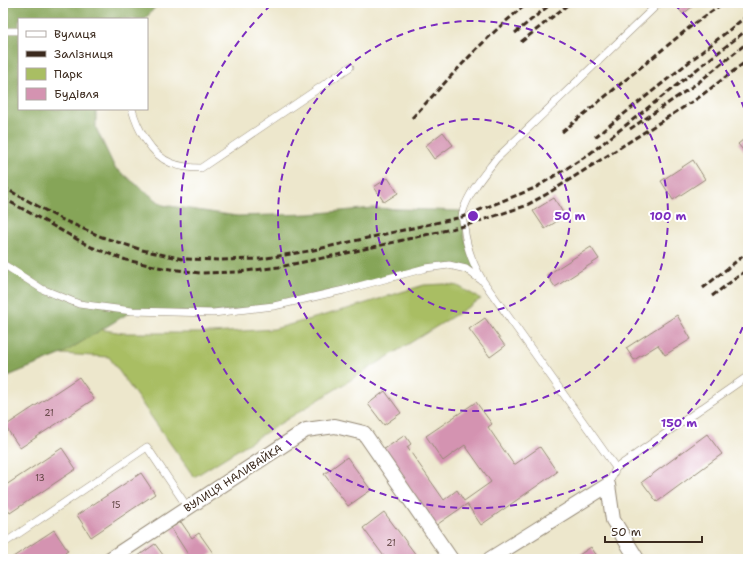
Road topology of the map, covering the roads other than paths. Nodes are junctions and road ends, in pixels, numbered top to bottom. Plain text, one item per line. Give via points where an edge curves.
1 (659, 3) edge
2 (18, 31) edge
3 (3, 32) edge
4 (350, 66) dead end
5 (132, 110) edge
6 (3, 264) edge
7 (483, 281) junction
8 (748, 376) edge
9 (616, 468) junction
10 (608, 485) junction
11 (188, 508) junction
12 (3, 544) edge
13 (110, 559) edge
14 (451, 559) edge
15 (490, 559) edge
16 (637, 559) edge

1 - 7 lane via 496,159 476,185 462,217 471,261
2 - 3 lane
4 - 5 lane via 201,168 186,168 169,162 153,149 135,120
6 - 7 lane via 42,289 79,304 132,311 213,313 274,306 426,268 449,265 466,269
7 - 9 lane
8 - 9 lane
9 - 10 lane
10 - 15 street
10 - 16 street via 613,520
11 - 12 lane via 146,447
11 - 13 street, ВУЛИЦЯ НАЛИВАЙКА
11 - 14 street, ВУЛИЦЯ НАЛИВАЙКА via 306,430 336,426 364,433

